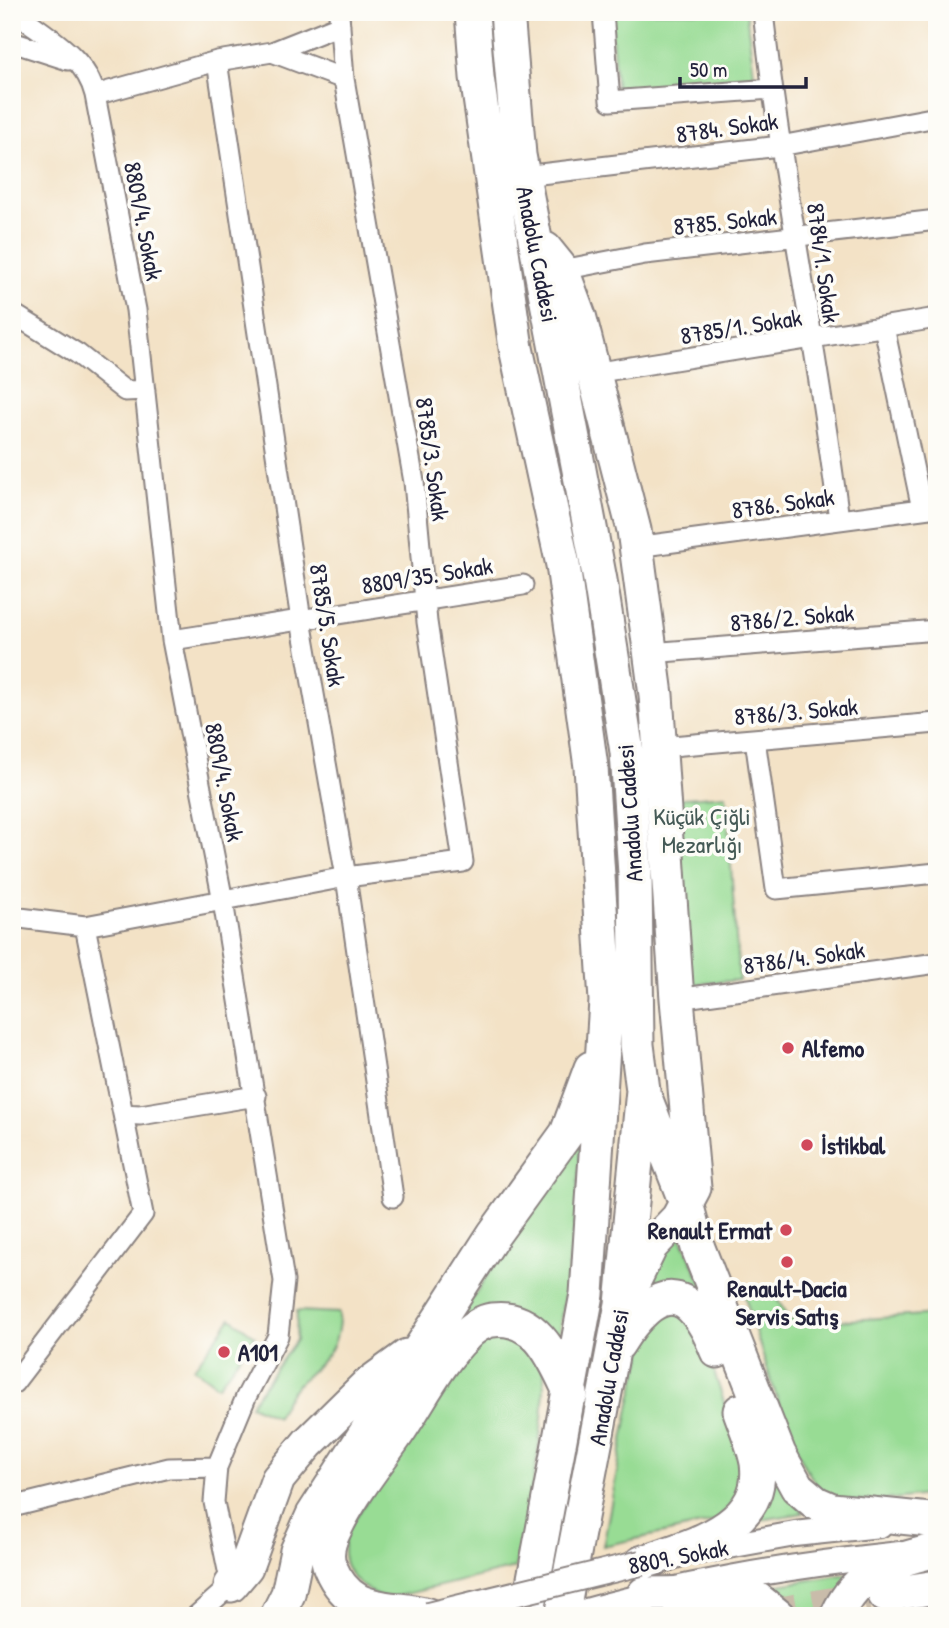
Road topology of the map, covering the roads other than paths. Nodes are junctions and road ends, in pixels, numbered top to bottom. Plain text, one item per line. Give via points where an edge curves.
1 (25, 12) edge
2 (472, 12) edge
3 (507, 12) edge
4 (603, 12) edge
5 (764, 12) edge
6 (340, 19) edge
7 (12, 42) edge
8 (272, 52) junction
9 (217, 61) junction
10 (79, 63) junction
11 (344, 79) junction
12 (772, 89) junction
13 (95, 94) junction
14 (937, 117) edge
15 (780, 146) junction
16 (523, 176) junction
17 (937, 220) edge
18 (534, 233) junction
19 (797, 238) junction
20 (562, 270) junction
21 (12, 313) edge
22 (937, 318) edge
23 (884, 327) junction
24 (810, 340) junction
25 (593, 373) junction
26 (145, 390) junction
27 (929, 508) edge
28 (839, 520) junction
29 (636, 547) junction
30 (523, 585) dead end
31 (425, 599) junction
32 (301, 620) junction
33 (937, 630) edge
34 (172, 640) junction
35 (650, 653) junction
36 (937, 723) edge
37 (755, 739) junction
38 (660, 747) junction
39 (937, 873) edge
40 (346, 877) junction
41 (223, 901) junction
42 (12, 917) edge
43 (85, 926) junction
44 (937, 963) edge
45 (677, 999) junction
46 (606, 1001) junction
47 (643, 1090) junction
48 (256, 1096) junction
49 (123, 1114) junction
50 (393, 1197) dead end
51 (686, 1203) junction
52 (622, 1304) junction
53 (423, 1344) junction
54 (615, 1349) junction
55 (14, 1383) dead end
56 (571, 1394) junction
57 (217, 1467) junction
58 (12, 1507) edge
59 (935, 1530) edge
60 (642, 1578) junction
61 (231, 1585) junction
62 (937, 1587) edge
63 (886, 1595) tunnel mouth
64 (426, 1615) edge
65 (196, 1616) edge
66 (277, 1616) edge
67 (527, 1616) edge
68 (562, 1616) edge
69 (568, 1616) edge
70 (778, 1616) edge
71 (837, 1616) tunnel mouth

1 - 10 street via 26,20
2 - 46 highway, Anadolu Caddesi via 516,348 563,565 591,767
3 - 16 highway, Anadolu Caddesi
4 - 12 street via 610,101
5 - 12 street, 8784/1. Sokak
6 - 8 street
6 - 11 street, 8785/3. Sokak
7 - 10 street
8 - 9 street
8 - 11 street
9 - 13 street
9 - 32 street, 8785/5. Sokak
10 - 13 street, 8809/4. Sokak via 91,76
11 - 31 street, 8785/3. Sokak via 414,482
12 - 15 street, 8784/1. Sokak
13 - 26 street, 8809/4. Sokak via 136,310
14 - 15 street, 8784. Sokak
15 - 16 street, 8784. Sokak
15 - 19 street, 8784/1. Sokak
16 - 18 highway, Anadolu Caddesi
17 - 19 street, 8785. Sokak
18 - 20 highway
18 - 47 highway, Anadolu Caddesi via 600,580 627,752 635,874 637,1045
19 - 20 street, 8785. Sokak via 645,254
19 - 24 street, 8784/1. Sokak
20 - 25 highway
21 - 26 street via 78,354 125,391
22 - 23 street, 8785/1. Sokak
23 - 24 street, 8785/1. Sokak
23 - 27 street
24 - 25 street, 8785/1. Sokak
24 - 28 street, 8784/1. Sokak
25 - 29 highway
26 - 34 street, 8809/4. Sokak
27 - 28 street, 8786. Sokak
28 - 29 street, 8786. Sokak
29 - 35 highway
30 - 31 street, 8809/35. Sokak
31 - 32 street, 8809/35. Sokak
31 - 40 street, 8785/3. Sokak via 463,862
32 - 34 street, 8809/35. Sokak
32 - 40 street, 8785/5. Sokak
33 - 35 street, 8786/2. Sokak
34 - 41 street, 8809/4. Sokak
35 - 38 highway
36 - 37 street, 8786/3. Sokak
37 - 38 street, 8786/3. Sokak
37 - 39 street via 776,889
38 - 45 highway
40 - 41 street
40 - 50 street, 8785/5. Sokak
41 - 43 street
41 - 48 street, 8809/4. Sokak
42 - 43 street
43 - 49 street
44 - 45 street, 8786/4. Sokak
45 - 51 highway via 694,1188
46 - 53 highway via 588,1080 567,1133
46 - 56 highway, Anadolu Caddesi via 587,1294
47 - 51 highway
47 - 52 highway, Anadolu Caddesi
48 - 49 street
48 - 57 street, 8809/4. Sokak via 284,1282 278,1336 246,1396
49 - 55 street via 143,1214
51 - 52 highway via 651,1246
51 - 59 highway via 698,1248 779,1454 797,1487 832,1510
52 - 54 highway, Anadolu Caddesi
53 - 61 highway via 366,1386 278,1479 246,1567
53 - 66 highway via 313,1515
54 - 60 highway via 629,1327 658,1300 673,1297 698,1311 757,1461 750,1505 736,1521
54 - 68 highway, Anadolu Caddesi
56 - 64 highway via 538,1334 491,1320 474,1328 451,1353 343,1514 328,1546 328,1564 337,1581 371,1608
56 - 67 highway, Anadolu Caddesi
57 - 58 street via 169,1468
57 - 61 street, 8809/4. Sokak via 214,1502
59 - 60 street, 8809. Sokak via 795,1534
59 - 71 highway via 869,1574
60 - 64 street, 8809. Sokak, bridge
60 - 69 street, 8809. Sokak
60 - 70 highway via 737,1593 757,1599
61 - 65 street
62 - 63 highway

